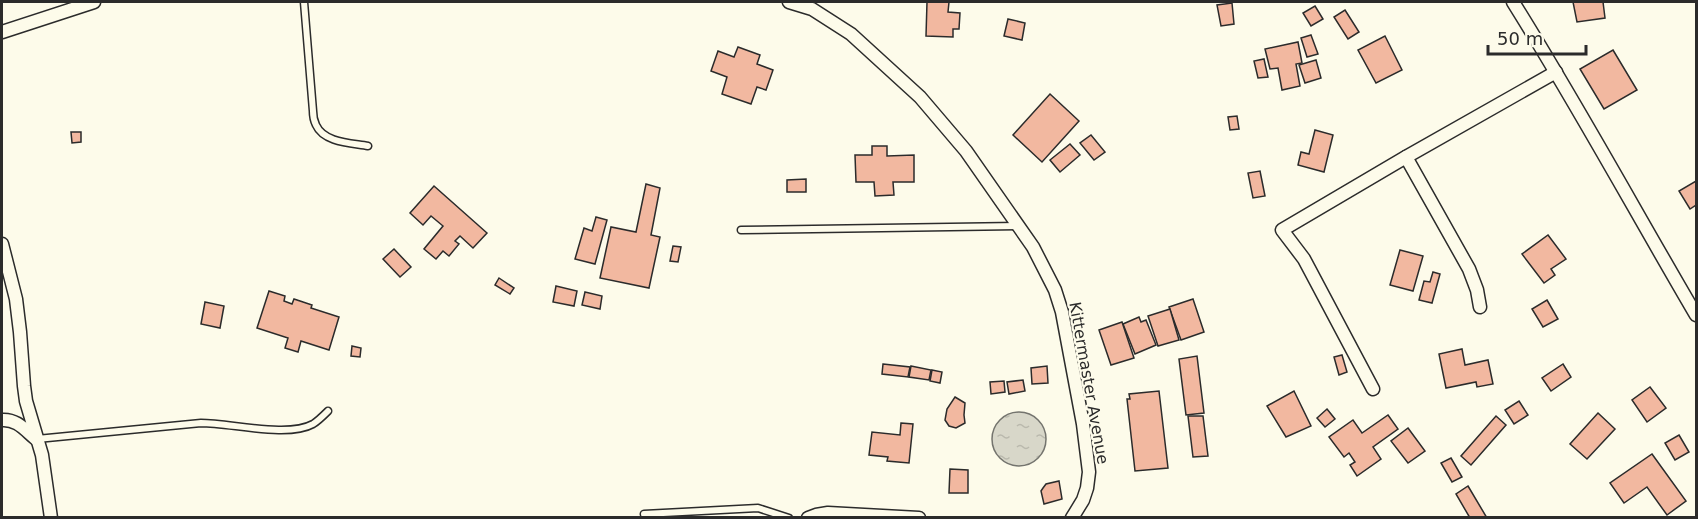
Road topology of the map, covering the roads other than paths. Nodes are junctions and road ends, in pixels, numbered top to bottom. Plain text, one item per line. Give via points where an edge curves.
1 (94, 2) edge
2 (304, 2) edge
3 (789, 2) edge
4 (1513, 2) edge
5 (2, 32) edge
6 (1556, 72) junction
7 (368, 146) dead end
8 (1406, 157) junction
9 (1018, 226) junction
10 (741, 230) dead end
11 (2, 244) edge
12 (1480, 306) dead end
13 (1696, 315) edge
14 (1373, 389) dead end
15 (328, 411) dead end
16 (2, 420) edge
17 (36, 439) junction
18 (644, 514) dead end
19 (51, 518) edge
20 (789, 518) edge
21 (808, 518) edge
22 (919, 518) edge
23 (1072, 518) edge

1 - 5 street
2 - 7 lane via 316,126 337,141
3 - 9 street, Kittermaster Avenue via 812,9 851,34 920,98 966,151
4 - 6 street
6 - 8 street
6 - 13 street
8 - 12 street via 1469,269
8 - 14 street via 1282,230 1309,268
9 - 10 lane
9 - 23 street, Kittermaster Avenue via 1055,290 1083,424 1089,472 1083,500
11 - 17 street via 16,299 24,387
15 - 17 lane via 307,426 281,430 201,423
16 - 17 street via 17,423
17 - 19 street
18 - 20 lane via 758,508
21 - 22 street via 828,513

